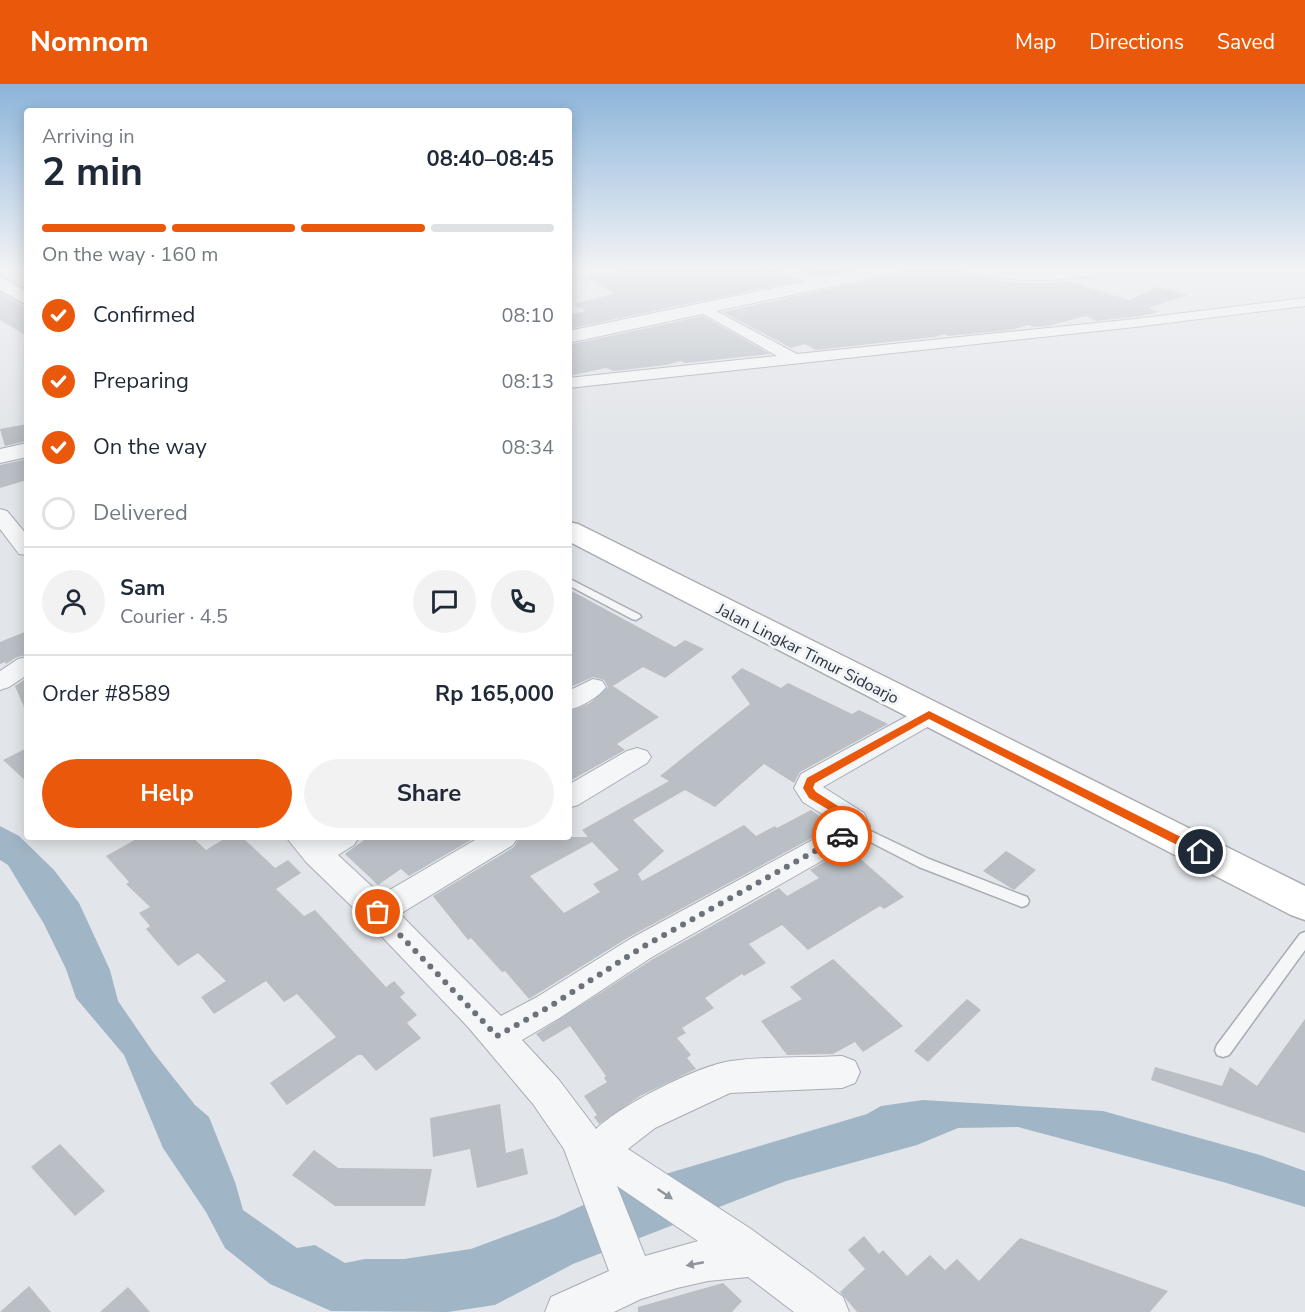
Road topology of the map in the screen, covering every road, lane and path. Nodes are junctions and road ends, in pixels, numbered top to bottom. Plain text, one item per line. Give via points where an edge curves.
1 (630, 324) edge
2 (732, 324) edge
3 (1123, 324) edge
4 (572, 336) edge
5 (794, 359) junction
6 (572, 383) edge
7 (24, 451) edge
8 (0, 456) edge
9 (0, 515) edge
10 (572, 532) edge
11 (24, 545) edge
12 (572, 583) edge
13 (636, 617) dead end
14 (24, 666) edge
15 (0, 682) edge
16 (593, 687) dead end
17 (572, 700) edge
18 (929, 715) junction
19 (637, 757) dead end
20 (572, 796) edge
21 (854, 828) junction
22 (498, 840) edge
23 (321, 843) edge
24 (1022, 901) dead end
25 (1305, 904) edge
26 (378, 912) junction
27 (1305, 938) edge
28 (497, 1036) junction
29 (1223, 1050) dead end
30 (842, 1072) dead end
31 (594, 1158) junction
32 (753, 1256) junction
33 (629, 1268) junction
34 (566, 1312) edge
35 (828, 1312) edge

1 - 4 street
2 - 5 street
3 - 5 street
5 - 6 street
7 - 8 street
9 - 11 street
10 - 18 main road, Jalan Lingkar Timur Sidoarjo
12 - 13 lane
14 - 15 street
16 - 17 street
18 - 21 street via 811,781 809,792 854,820
18 - 25 main road, Jalan Lingkar Timur Sidoarjo
19 - 20 street
21 - 24 lane via 924,863
21 - 28 street via 641,948
22 - 26 street
23 - 26 street
26 - 28 street
27 - 29 lane
28 - 31 street via 546,1092
30 - 31 street via 730,1077 642,1116
31 -> 32 street via 717,1229
31 - 33 street
32 -> 33 street via 663,1270
32 - 35 street
33 - 34 street

